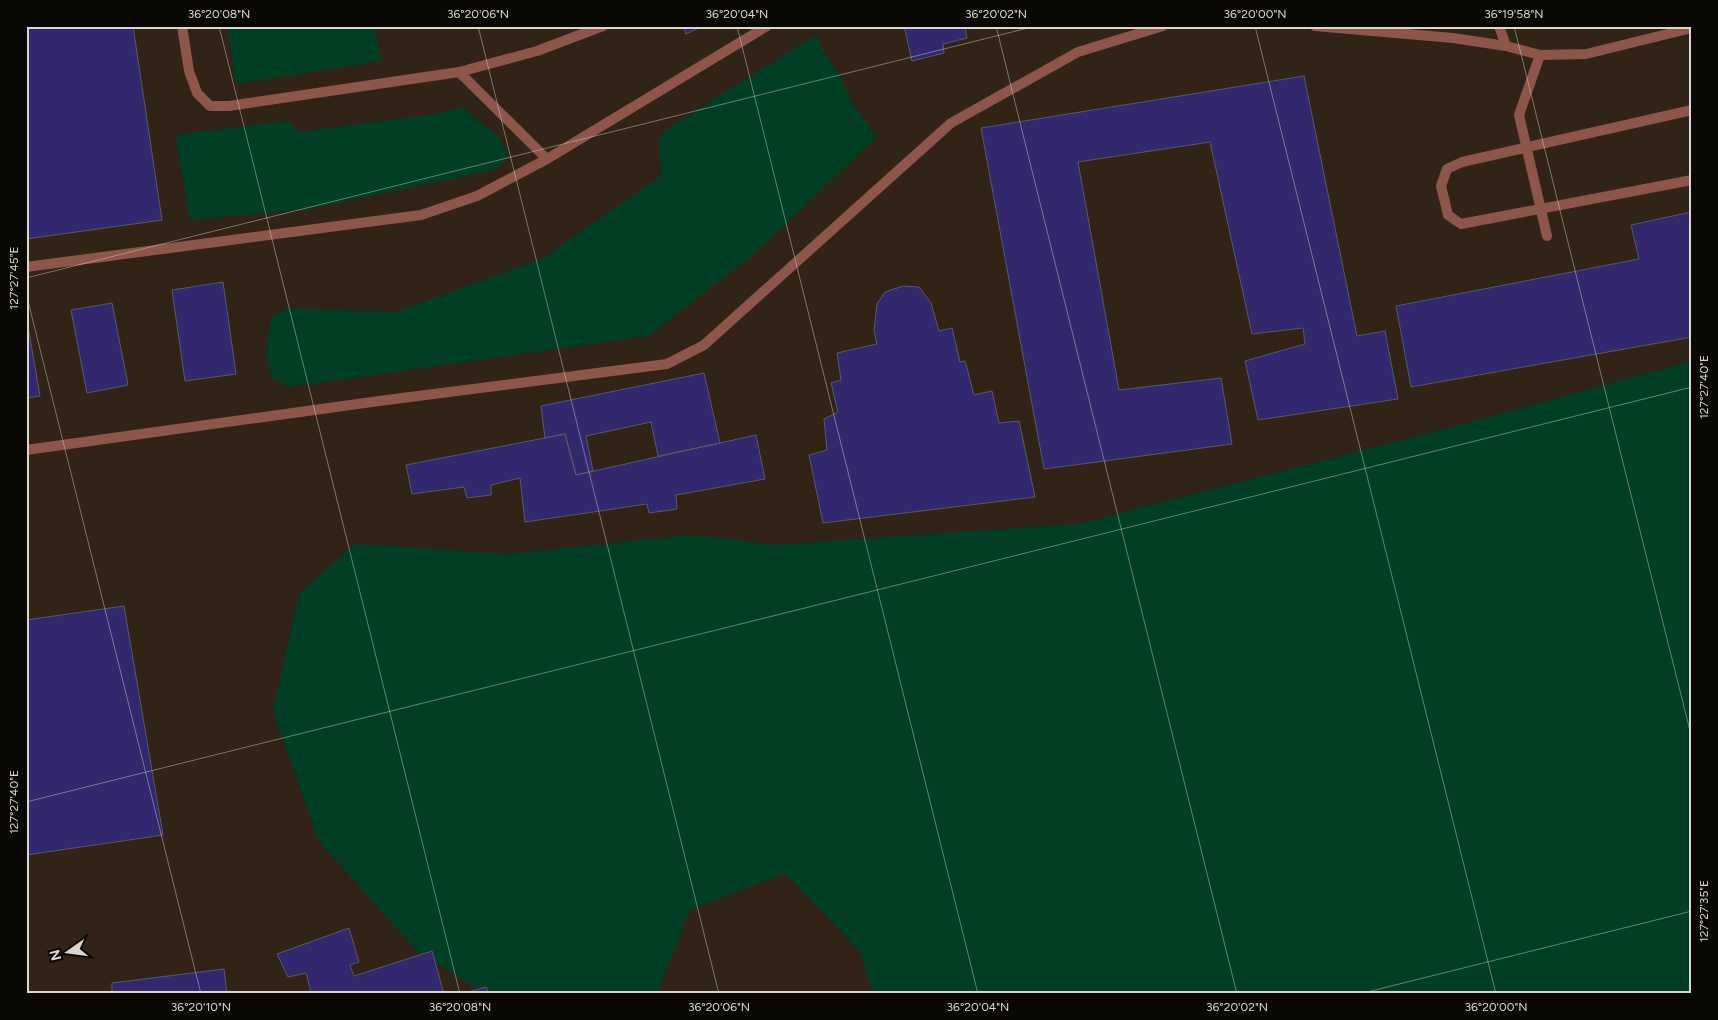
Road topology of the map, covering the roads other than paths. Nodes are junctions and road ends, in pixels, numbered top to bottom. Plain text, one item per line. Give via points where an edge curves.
1 (182, 26) edge
2 (603, 26) edge
3 (767, 26) edge
4 (1163, 26) edge
5 (1315, 26) edge
6 (1499, 26) edge
7 (1692, 28) edge
8 (1506, 46) junction
9 (1540, 55) junction
10 (460, 72) junction
11 (1692, 110) edge
12 (1526, 148) junction
13 (547, 159) junction
14 (1692, 180) edge
15 (1540, 209) junction
16 (1547, 236) dead end
17 (26, 267) edge
18 (26, 450) edge

1 - 10 street via 189,71 197,93 210,106 229,106
2 - 10 street via 537,50
3 - 13 street
4 - 18 street via 1078,52 951,123 704,345 667,364
5 - 8 street via 1454,38
6 - 8 street
7 - 9 street via 1586,54
8 - 9 street
9 - 12 street via 1519,115
10 - 13 street
11 - 12 street
12 - 15 street
12 - 15 street via 1462,162 1446,169 1441,186 1448,215 1461,224
13 - 17 street via 477,196 421,215
14 - 15 street
15 - 16 street

